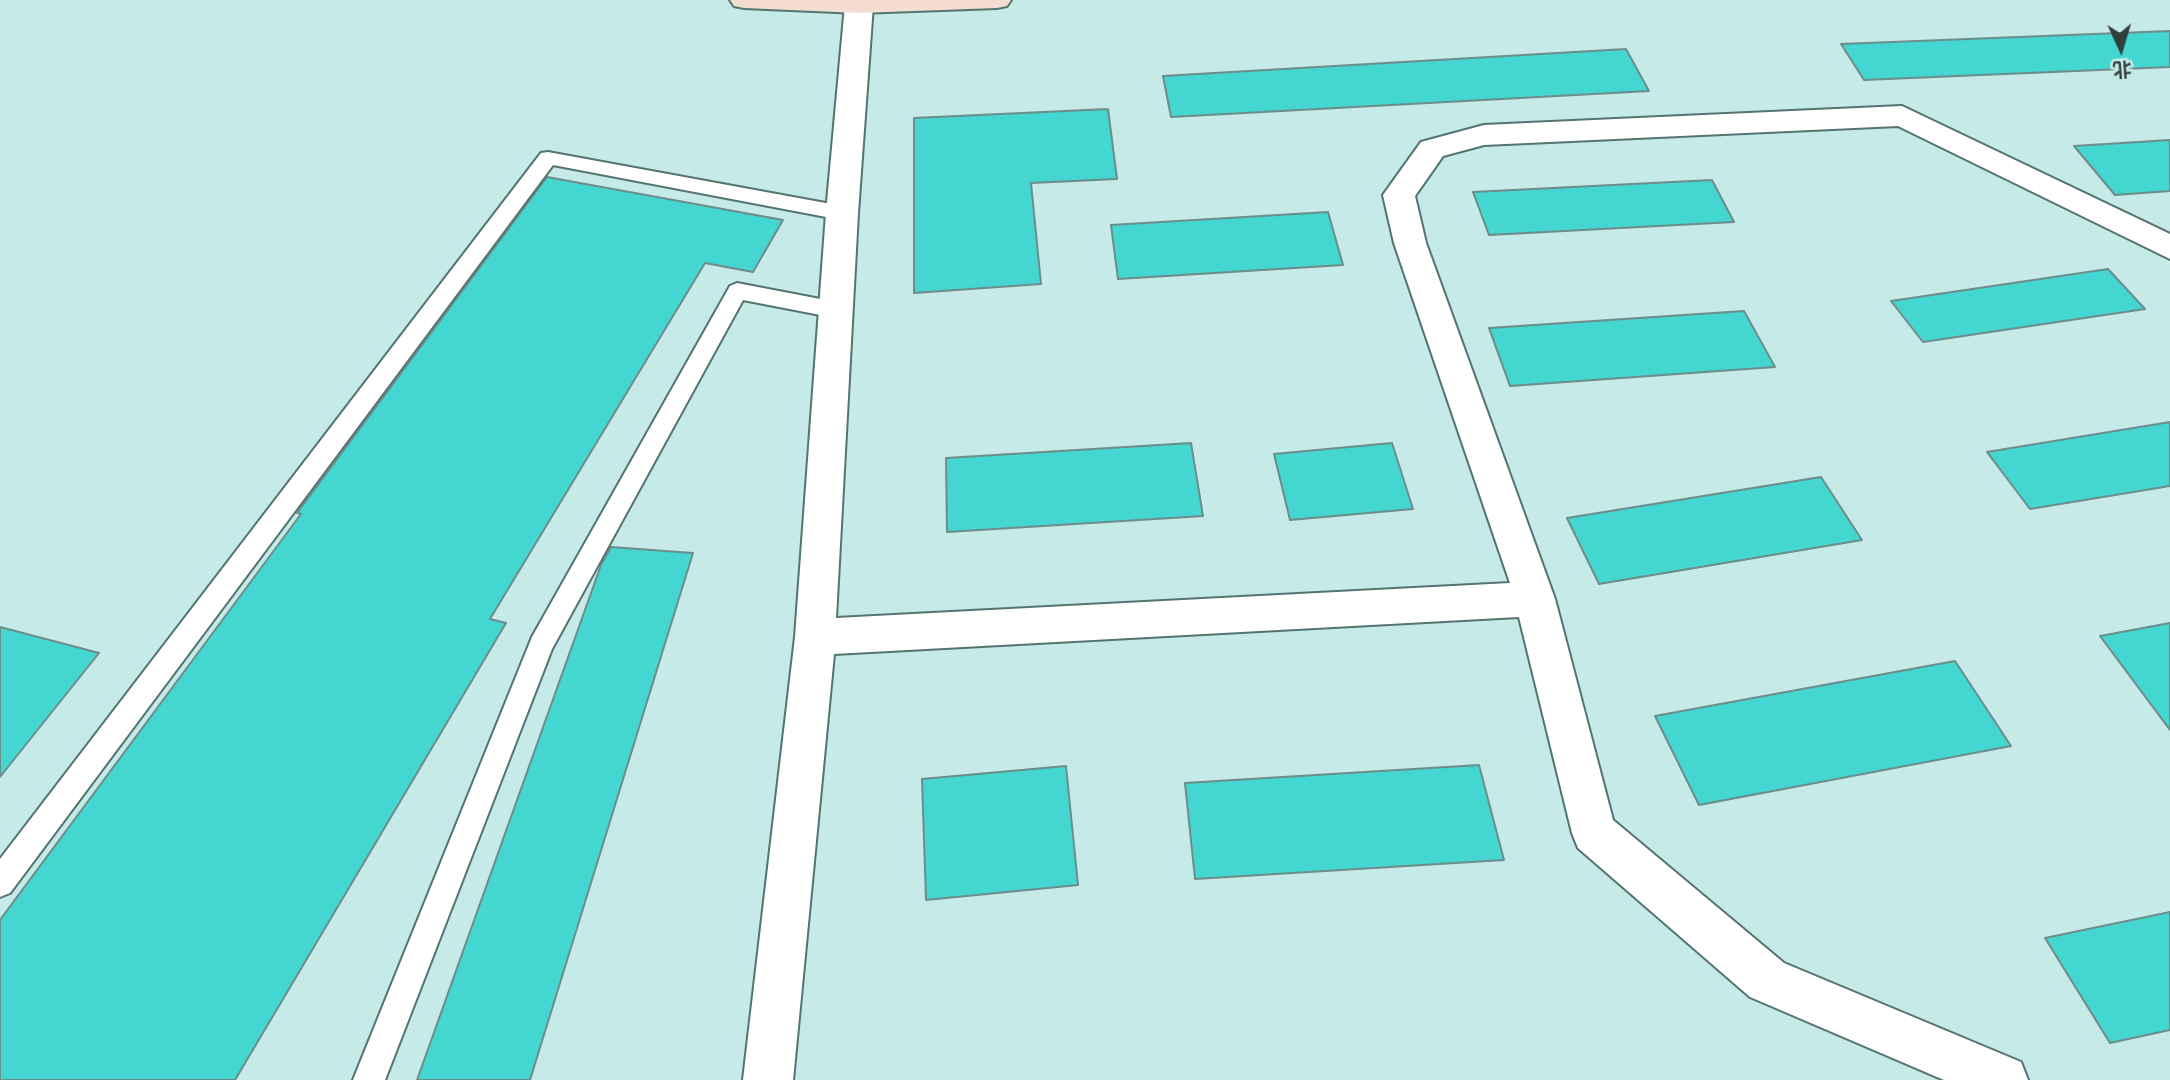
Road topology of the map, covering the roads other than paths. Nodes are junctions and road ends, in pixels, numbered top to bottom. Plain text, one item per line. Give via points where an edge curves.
1 (744, 0) edge
2 (997, 0) edge
3 (796, 1) edge
4 (859, 5) junction
5 (842, 213) junction
6 (2170, 248) edge
7 (836, 310) junction
8 (1535, 598) junction
9 (815, 637) junction
10 (0, 883) edge
11 (369, 1080) edge
12 (768, 1080) edge
13 (2003, 1080) edge

1 - 3 street
2 - 4 street
3 - 4 street
4 - 5 street
5 - 7 street
5 - 10 lane via 548,158
6 - 8 street via 1902,116 1484,135 1432,149 1399,195 1410,243
7 - 9 street
7 - 11 lane via 737,291 541,645
8 - 9 street
8 - 13 street via 1594,833 1767,980
9 - 12 street

